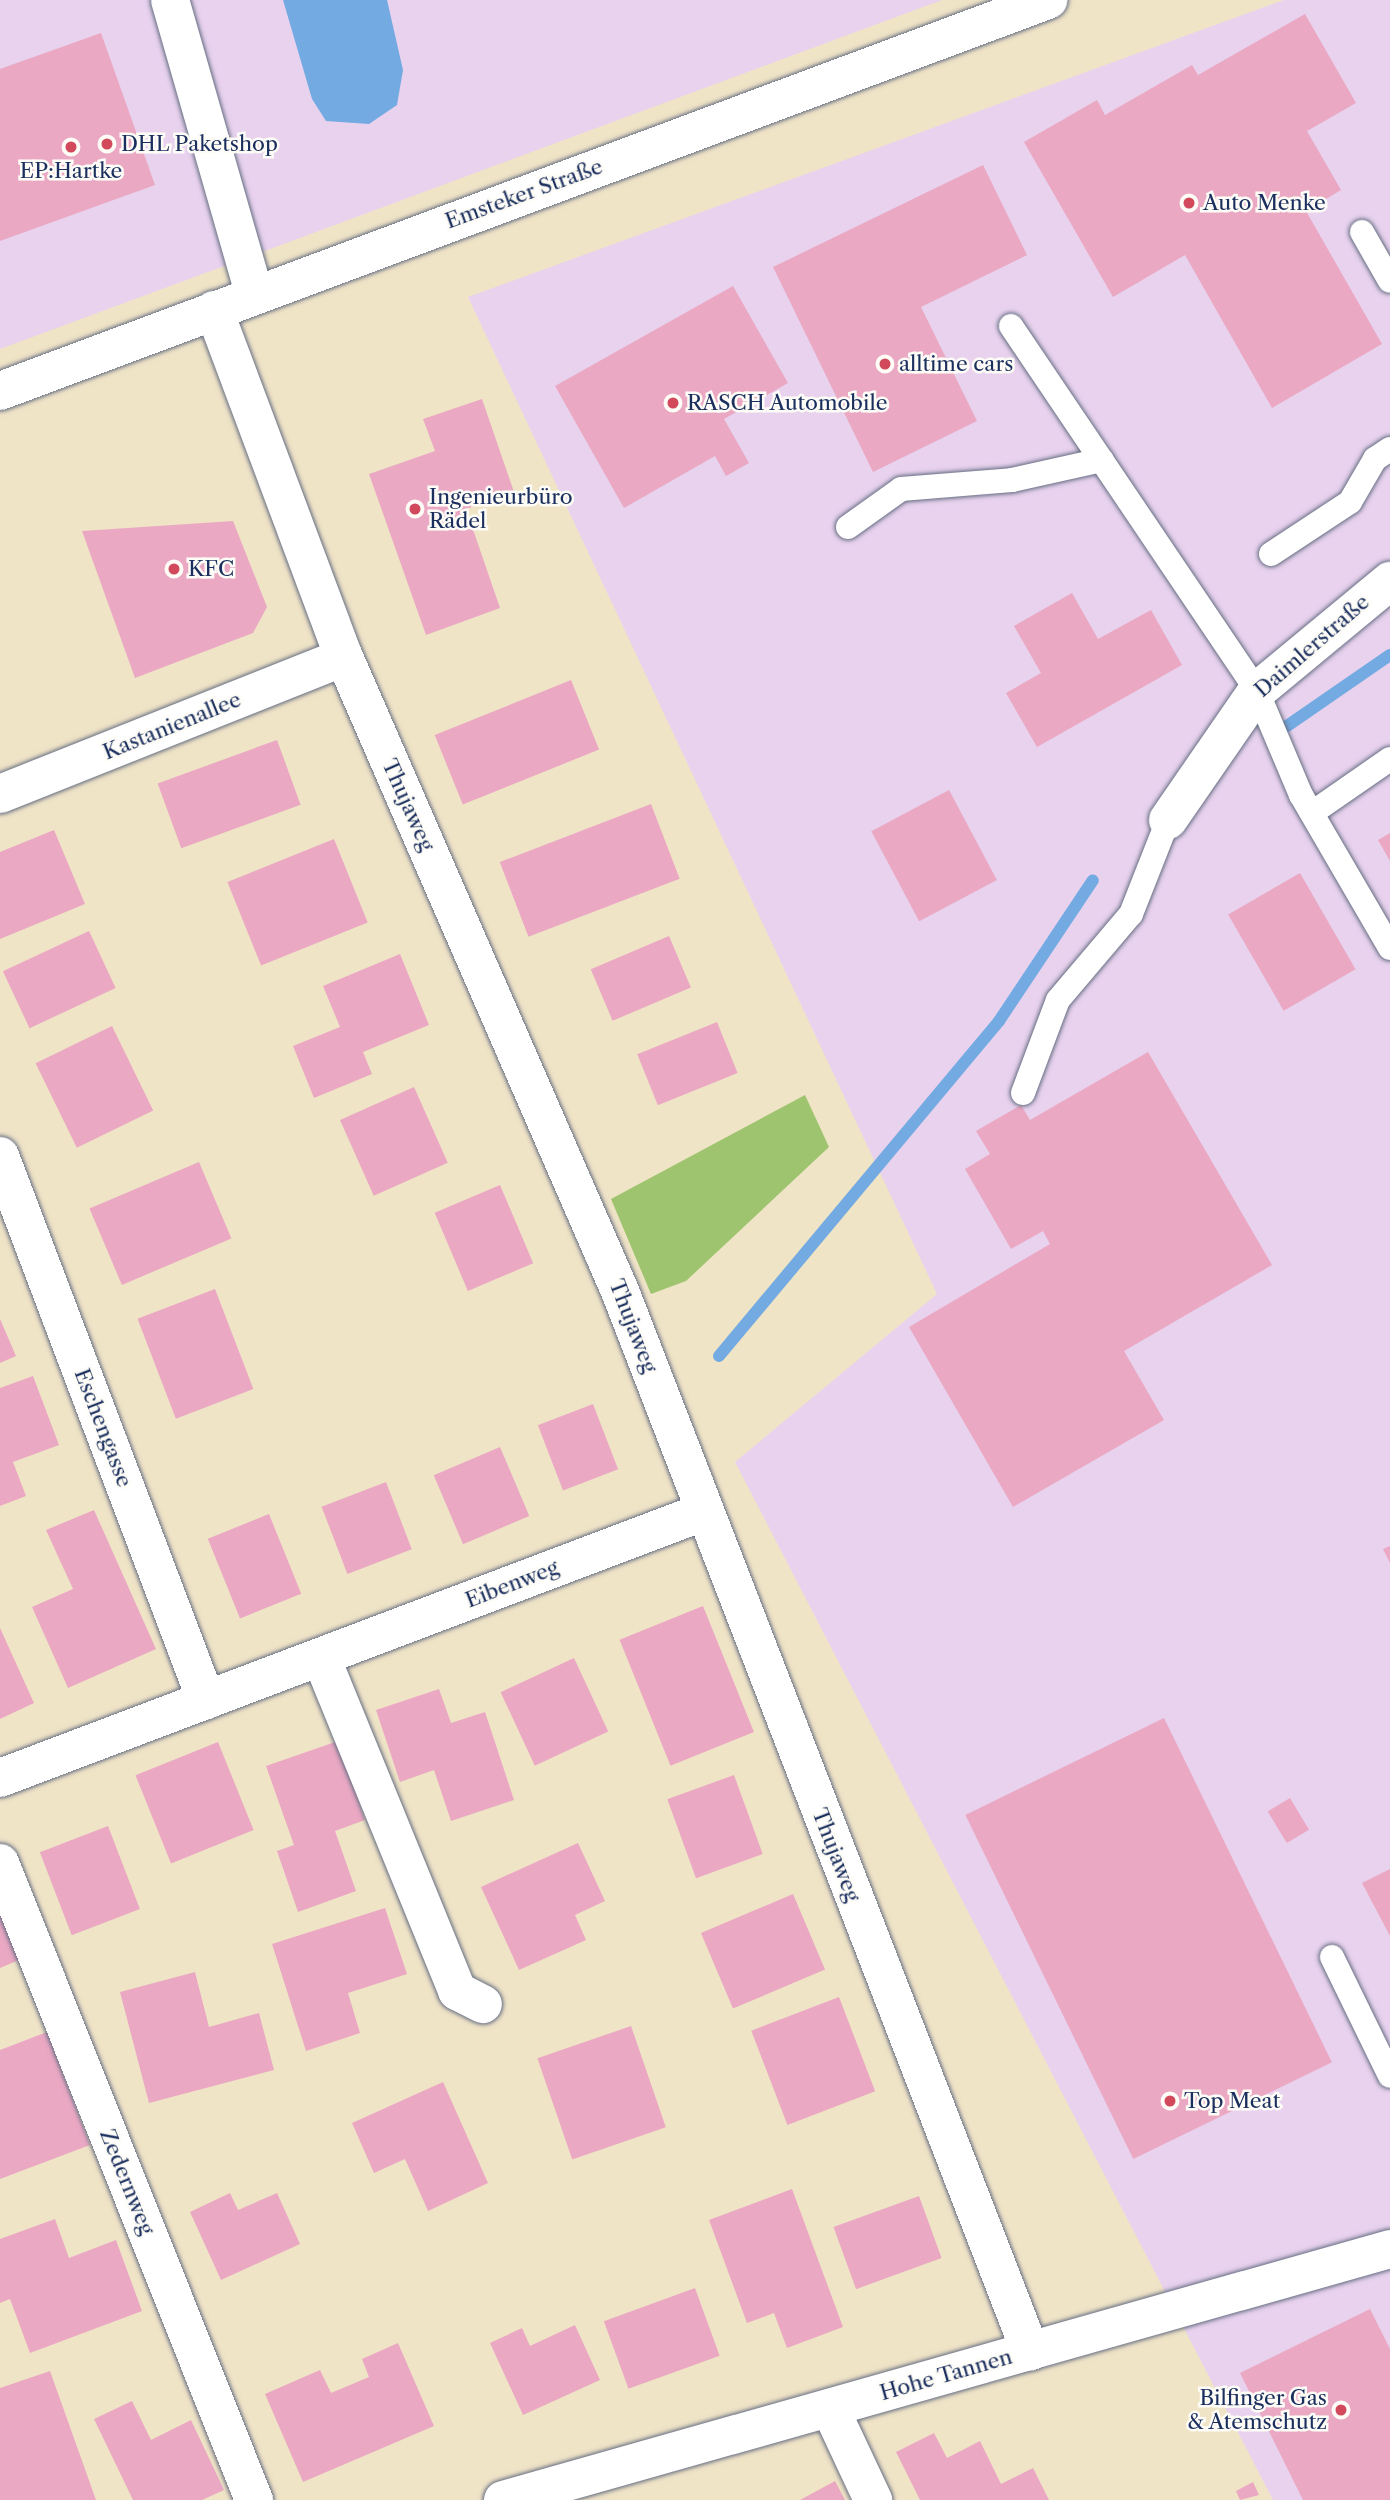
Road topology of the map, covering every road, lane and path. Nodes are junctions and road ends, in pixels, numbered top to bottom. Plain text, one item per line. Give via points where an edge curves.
1 (170, 0) edge
2 (1048, 0) edge
3 (1362, 232) dead end
4 (1390, 281) edge
5 (254, 293) junction
6 (214, 310) junction
7 (1012, 326) dead end
8 (0, 391) edge
9 (1390, 449) edge
10 (1102, 460) junction
11 (848, 527) dead end
12 (1271, 554) dead end
13 (1390, 581) edge
14 (344, 657) junction
15 (1257, 691) junction
16 (1390, 760) edge
17 (0, 794) edge
18 (1312, 813) junction
19 (1168, 820) joint
20 (1390, 948) edge
21 (1023, 1093) dead end
22 (0, 1156) edge
23 (703, 1512) junction
24 (321, 1657) junction
25 (206, 1700) junction
26 (0, 1778) edge
27 (0, 1863) edge
28 (1332, 1957) dead end
29 (483, 2004) dead end
30 (1390, 2076) edge
31 (1390, 2249) edge
32 (1030, 2351) junction
33 (830, 2408) junction
34 (254, 2500) edge
35 (503, 2500) edge
36 (873, 2500) edge

1 - 5 street
2 - 5 street, Emsteker Straße
3 - 4 lane
5 - 6 street, Emsteker Straße
6 - 8 street, Emsteker Straße
6 - 14 street, Thujaweg
7 - 10 lane
9 - 12 lane via 1376,459 1350,502
10 - 11 lane via 1012,480 901,489
10 - 15 lane
13 - 15 street, Daimlerstraße
14 - 17 street, Kastanienallee
14 - 23 street, Thujaweg via 620,1291
15 - 18 lane
15 - 19 street, Daimlerstraße
16 - 18 lane
18 - 20 lane
19 - 21 lane via 1131,914 1058,1000
22 - 25 street, Eschengasse
23 - 24 street, Eibenweg
23 - 32 street, Thujaweg
24 - 25 street, Eibenweg
24 - 29 street via 457,1991
25 - 26 street, Eibenweg
27 - 34 street, Zedernweg
28 - 30 lane
31 - 32 street, Hohe Tannen
32 - 33 street, Hohe Tannen
33 - 35 street, Hohe Tannen
33 - 36 street

